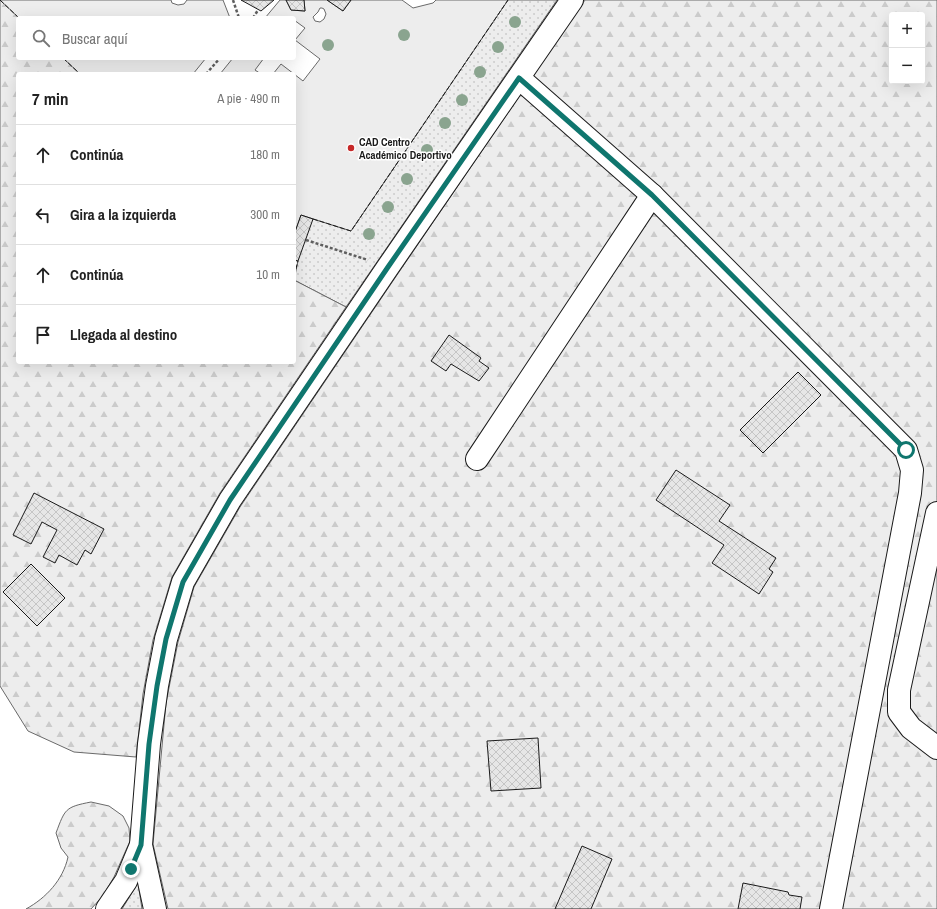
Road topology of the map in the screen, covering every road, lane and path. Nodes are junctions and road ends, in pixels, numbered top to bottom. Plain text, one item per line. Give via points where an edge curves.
1 (234, 0) edge
2 (572, 0) edge
3 (258, 10) dead end
4 (238, 16) edge
5 (254, 16) edge
6 (218, 60) edge
7 (208, 72) edge
8 (519, 78) junction
9 (652, 195) junction
10 (306, 240) dead end
11 (388, 267) junction
12 (477, 459) dead end
13 (937, 513) edge
14 (937, 748) edge
15 (141, 845) junction
16 (107, 909) edge
17 (154, 909) edge
18 (831, 909) edge

1 - 4 path
2 - 8 main road
3 - 5 path
6 - 7 path
8 - 9 main road
8 - 11 main road
9 - 12 main road
9 - 18 main road via 906,450 912,470 910,493
10 - 11 path
11 - 15 main road via 230,500 183,582 166,639 157,686 149,744
13 - 14 main road via 899,690 899,712 911,728
15 - 16 main road via 126,881
15 - 17 main road

